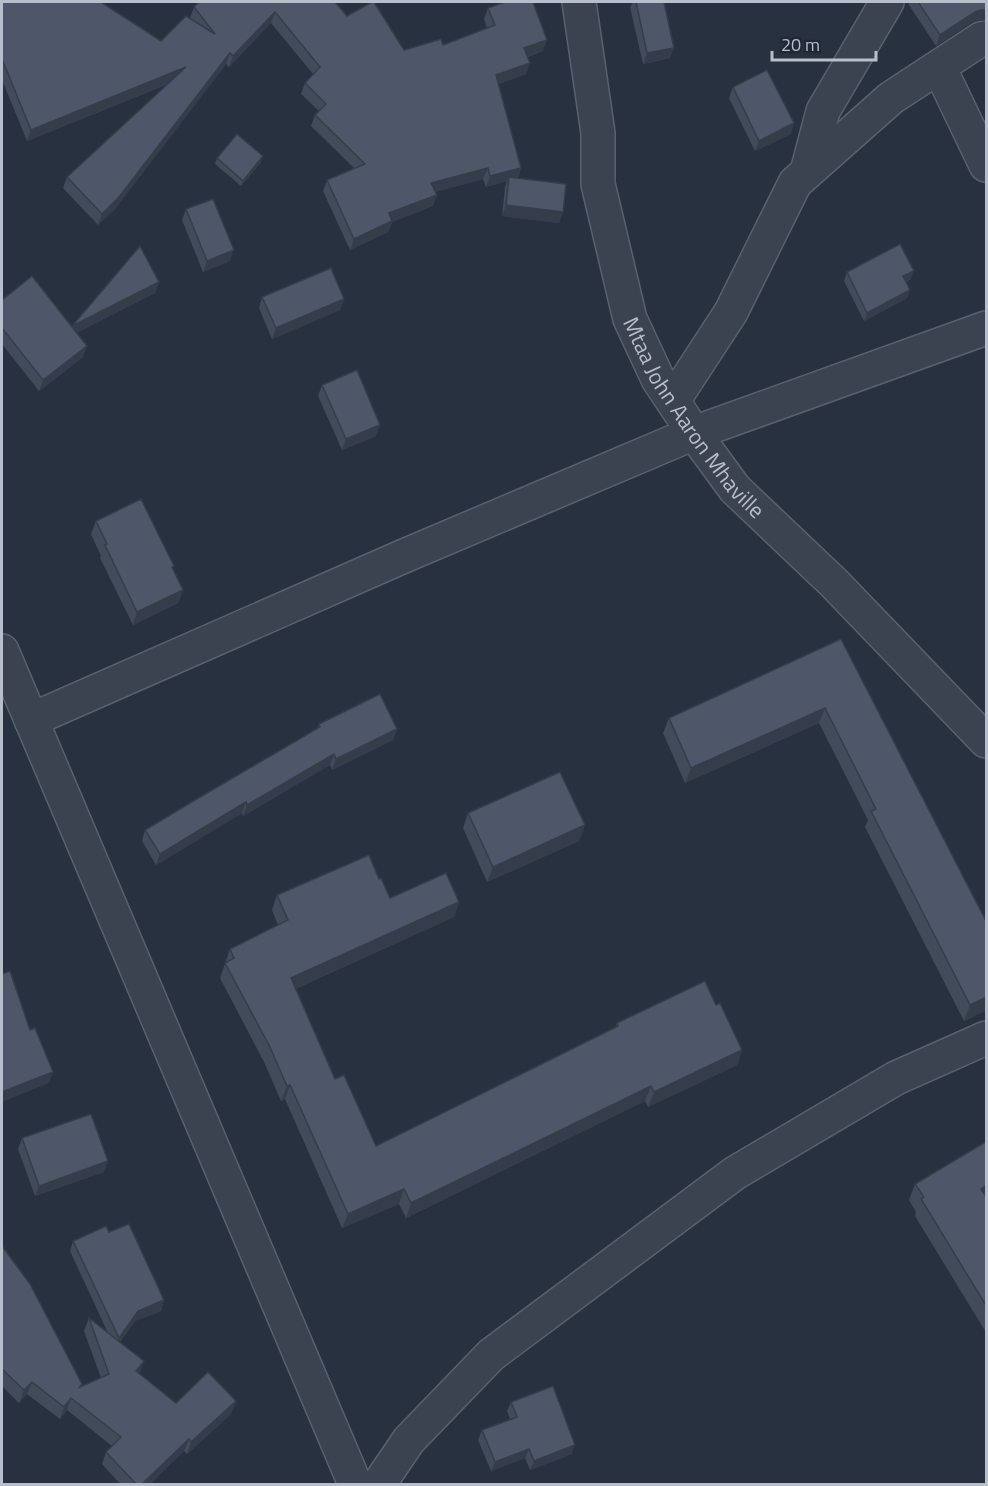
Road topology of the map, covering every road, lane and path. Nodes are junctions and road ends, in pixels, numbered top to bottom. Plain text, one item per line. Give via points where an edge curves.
1 (579, 2) edge
2 (887, 2) edge
3 (987, 38) edge
4 (939, 67) junction
5 (987, 165) edge
6 (807, 172) junction
7 (987, 328) edge
8 (673, 400) junction
9 (694, 433) junction
10 (2, 651) edge
11 (31, 720) junction
12 (987, 741) edge
13 (987, 1038) edge
14 (355, 1485) edge
15 (379, 1485) edge

1 - 8 street, Mtaa John Aaron Mhaville via 598,132 598,184 630,319
2 - 6 street via 824,111
3 - 4 street
4 - 5 street
4 - 6 street via 891,98
6 - 8 street via 795,183 731,312
7 - 9 street
8 - 9 street, Mtaa John Aaron Mhaville
9 - 11 street
9 - 12 street, Mtaa John Aaron Mhaville via 735,489
10 - 11 street
11 - 14 street
13 - 15 street via 896,1078 725,1180 491,1355 409,1440

